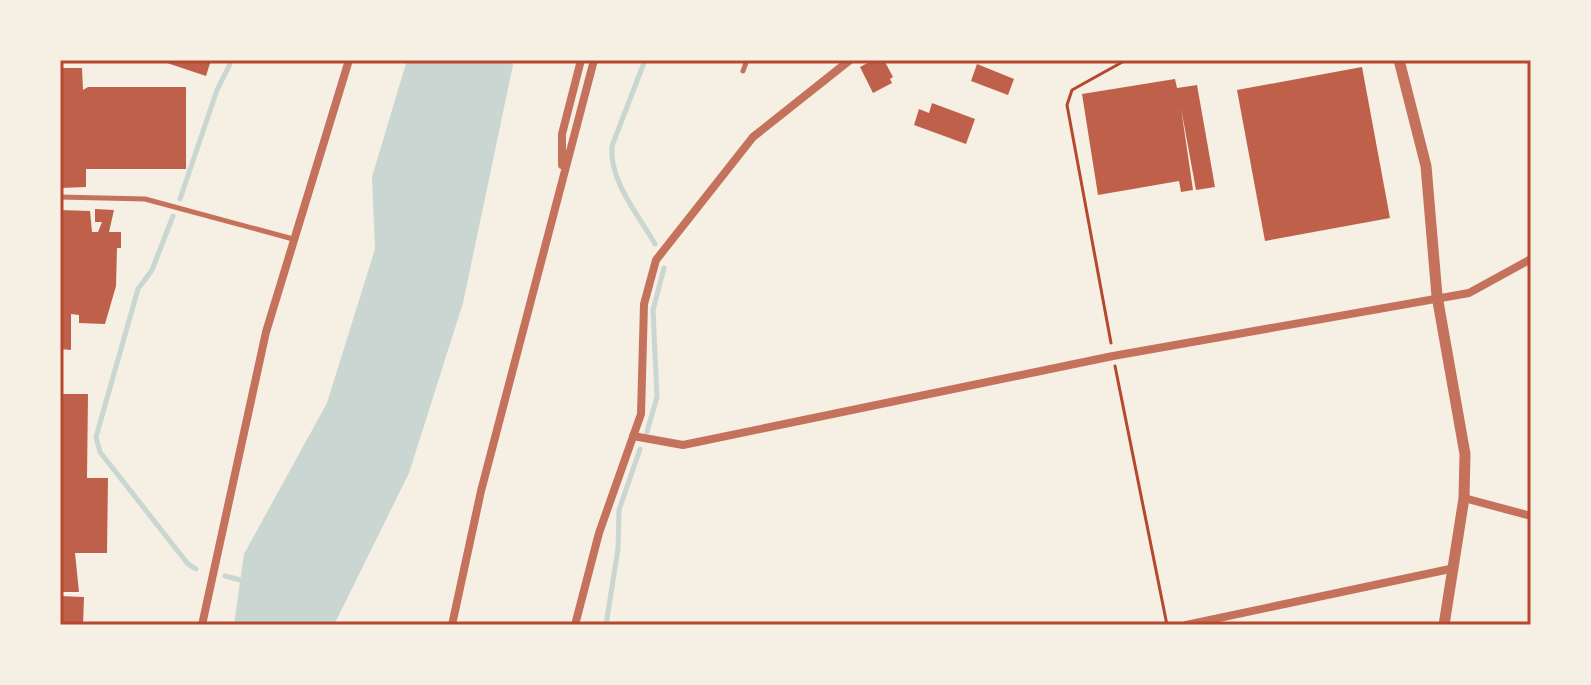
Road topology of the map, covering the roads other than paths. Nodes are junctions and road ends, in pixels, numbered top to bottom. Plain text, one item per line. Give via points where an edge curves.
1 (349, 60) edge
2 (581, 60) edge
3 (594, 60) edge
4 (747, 60) edge
5 (850, 60) edge
6 (1399, 60) edge
7 (743, 71) dead end
8 (562, 185) junction
9 (60, 197) edge
10 (293, 239) junction
11 (1531, 259) edge
12 (1437, 296) junction
13 (633, 436) junction
14 (1464, 498) junction
15 (1531, 516) edge
16 (1450, 569) junction
17 (202, 625) edge
18 (452, 625) edge
19 (575, 625) edge
20 (1186, 625) edge
21 (1444, 625) edge

1 - 10 street
2 - 8 street via 562,134
3 - 8 street
4 - 7 lane
5 - 13 street via 753,137 656,260 644,304 644,378
6 - 12 street via 1426,166
8 - 18 street via 481,491
9 - 10 lane via 145,199
10 - 17 street via 266,332
11 - 12 street via 1478,291
12 - 13 street via 683,445
12 - 14 street via 1461,419
13 - 19 street via 599,533
14 - 15 street
14 - 16 street
16 - 20 street
16 - 21 street

